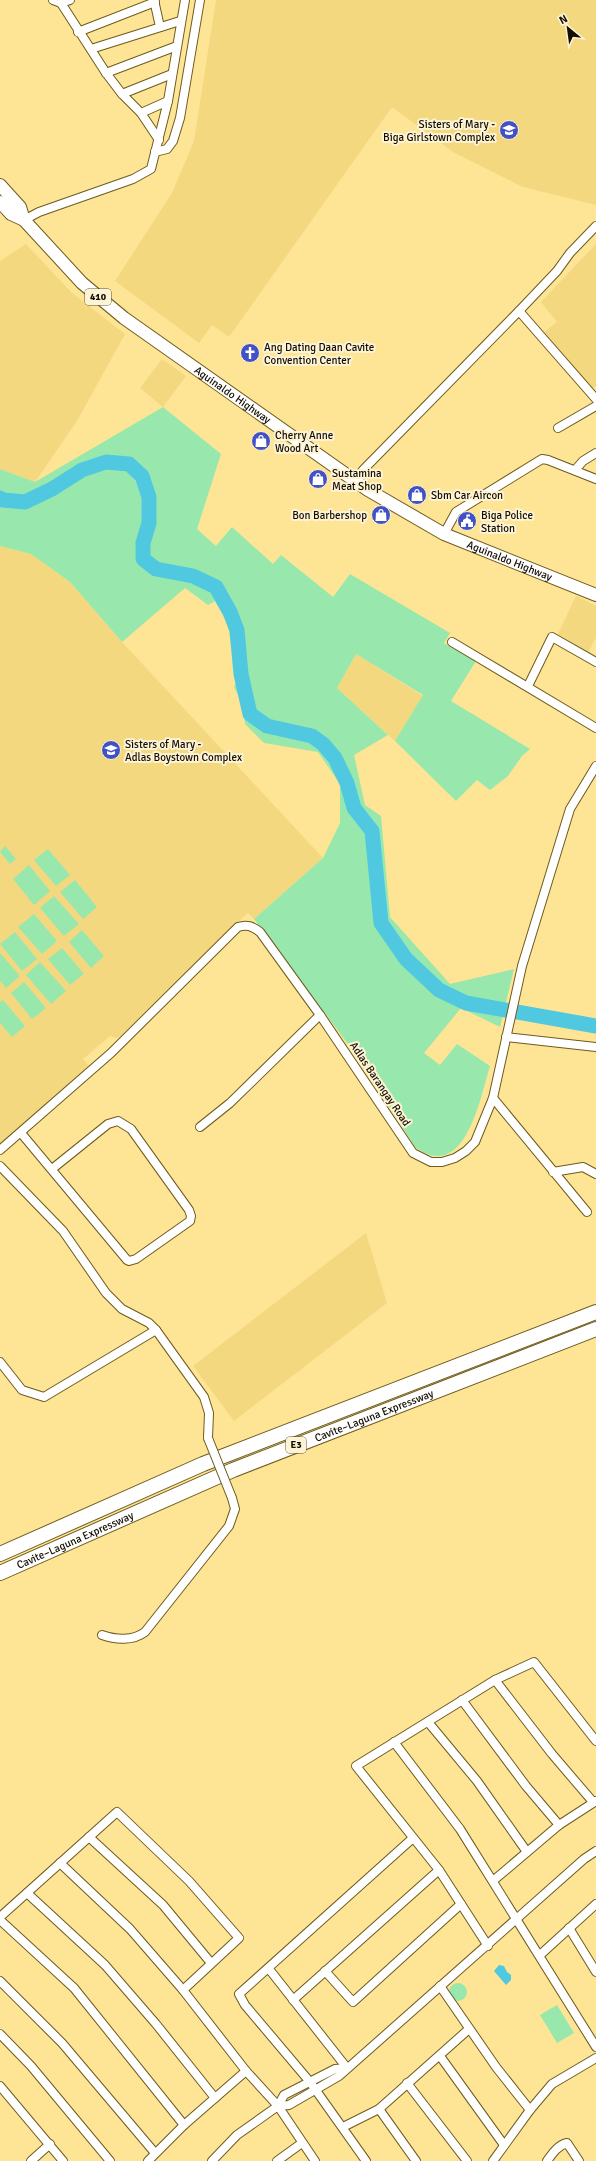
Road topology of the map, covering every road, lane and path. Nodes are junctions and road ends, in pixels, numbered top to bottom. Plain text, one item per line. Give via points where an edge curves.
1 (53, 0) edge
2 (70, 0) edge
3 (185, 0) edge
4 (200, 0) edge
5 (155, 1) edge
6 (61, 3) junction
7 (180, 21) junction
8 (160, 27) junction
9 (78, 32) junction
10 (177, 46) junction
11 (91, 49) junction
12 (106, 73) junction
13 (172, 74) junction
14 (122, 94) junction
15 (168, 100) junction
16 (141, 113) junction
17 (159, 140) junction
18 (155, 152) junction
19 (0, 185) edge
20 (0, 202) edge
21 (24, 220) junction
22 (596, 226) edge
23 (519, 311) junction
24 (596, 399) edge
25 (596, 406) edge
26 (558, 428) dead end
27 (596, 453) edge
28 (575, 470) junction
29 (596, 479) edge
30 (355, 482) junction
31 (444, 534) junction
32 (596, 595) edge
33 (452, 642) dead end
34 (596, 662) edge
35 (528, 686) junction
36 (596, 728) edge
37 (596, 766) edge
38 (320, 1015) junction
39 (506, 1037) junction
40 (596, 1046) edge
41 (493, 1098) junction
42 (200, 1127) dead end
43 (20, 1133) junction
44 (0, 1150) edge
45 (0, 1166) edge
46 (52, 1169) junction
47 (553, 1172) junction
48 (596, 1174) edge
49 (587, 1212) dead end
50 (596, 1312) edge
51 (596, 1329) edge
52 (156, 1330) junction
53 (0, 1362) edge
54 (0, 1554) edge
55 (0, 1573) edge
56 (102, 1635) dead end
57 (496, 1680) junction
58 (462, 1700) junction
59 (428, 1722) junction
60 (596, 1741) edge
61 (394, 1742) junction
62 (595, 1801) edge
63 (559, 1825) junction
64 (88, 1837) junction
65 (413, 1838) junction
66 (596, 1851) edge
67 (527, 1852) junction
68 (60, 1863) junction
69 (439, 1870) junction
70 (494, 1880) junction
71 (27, 1893) junction
72 (461, 1904) junction
73 (596, 1904) edge
74 (0, 1918) edge
75 (518, 1918) junction
76 (569, 1928) junction
77 (488, 1946) junction
78 (540, 1955) junction
79 (211, 1963) junction
80 (269, 1969) junction
81 (325, 1971) junction
82 (596, 1972) edge
83 (0, 1981) edge
84 (440, 1986) junction
85 (183, 1990) junction
86 (293, 2000) junction
87 (469, 2029) junction
88 (0, 2034) edge
89 (596, 2047) edge
90 (440, 2056) junction
91 (596, 2058) edge
92 (347, 2068) junction
93 (246, 2071) junction
94 (407, 2083) junction
95 (0, 2086) edge
96 (312, 2086) junction
97 (215, 2098) junction
98 (278, 2106) junction
99 (379, 2109) junction
100 (530, 2110) junction
101 (184, 2125) junction
102 (343, 2127) junction
103 (302, 2143) junction
104 (50, 2144) junction
105 (504, 2145) junction
106 (155, 2153) junction
107 (31, 2161) edge
108 (63, 2161) edge
109 (110, 2161) edge
110 (148, 2161) edge
111 (212, 2161) edge
112 (277, 2161) edge
113 (316, 2161) edge
114 (366, 2161) edge
115 (416, 2161) edge
116 (468, 2161) edge
117 (493, 2161) edge
118 (547, 2161) edge
119 (579, 2161) edge

1 - 6 street
2 - 6 street
3 - 7 street
4 - 18 street via 180,118 173,141 167,149
5 - 8 street
5 - 9 street
6 - 9 street
7 - 8 street
7 - 10 street
8 - 11 street
9 - 11 street
10 - 12 street
10 - 13 street
11 - 12 street
12 - 14 street
13 - 14 street
13 - 15 street
14 - 16 street
15 - 16 street
15 - 17 street
16 - 17 street
17 - 18 street
18 - 21 street via 151,169 143,175
19 - 21 main road, Aguinaldo Highway via 20,207
20 - 21 main road, Aguinaldo Highway via 11,214
21 - 30 main road, Aguinaldo Highway / 410 via 82,283 124,318
22 - 23 street
23 - 24 street
23 - 30 street via 363,470
25 - 26 street
27 - 28 street
28 - 29 street
28 - 31 street via 542,459 456,512
30 - 31 main road, Aguinaldo Highway / 410
31 - 32 main road, Aguinaldo Highway / 410
33 - 35 street
34 - 35 street via 552,637
35 - 36 street
37 - 39 street, Adlas Barangay Road via 570,809 513,1002
38 - 41 street, Adlas Barangay Road via 413,1153 421,1159 442,1162 466,1151 475,1142
38 - 42 street via 230,1104
38 - 43 street, Adlas Barangay Road via 260,932 245,924 238,927 106,1058
39 - 40 street
39 - 41 street, Adlas Barangay Road
41 - 47 street
43 - 44 street, Adlas Barangay Road
43 - 46 street
45 - 52 street via 63,1231 106,1293 122,1309 149,1323
46 - 46 street via 108,1124 118,1121 131,1129 184,1204 191,1216 190,1221 136,1259 129,1261 121,1255
47 - 48 street via 583,1167
47 - 49 street
50 - 54 highway, Cavite–Laguna Expressway / E3 via 203,1464
51 - 55 highway, Cavite–Laguna Expressway / E3 via 233,1470
52 - 53 street via 44,1397 22,1390
52 - 56 street, bridge via 204,1397 209,1413 208,1438 232,1498 234,1516 229,1526 145,1632 138,1637 130,1638
57 - 58 street
57 - 60 street via 534,1662
57 - 62 street via 552,1754
58 - 59 street
58 - 63 street via 526,1786
59 - 61 street
59 - 67 street via 477,1781
61 - 65 street via 356,1766
61 - 70 street via 460,1829
62 - 63 street
63 - 67 street
64 - 68 street
64 - 79 street via 163,1905
64 - 79 street via 117,1812 189,1881 239,1938
65 - 69 street
65 - 80 street
66 - 75 street via 584,1858
67 - 70 street
68 - 71 street
68 - 85 street via 130,1929
69 - 72 street
69 - 81 street
70 - 75 street
71 - 74 street
71 - 97 street via 105,1965
72 - 77 street
72 - 81 street via 354,2002
73 - 76 street
74 - 101 street via 74,1988
75 - 77 street
75 - 78 street
76 - 78 street
76 - 82 street
77 - 84 street
78 - 89 street
79 - 85 street
80 - 86 street
80 - 96 street via 239,1994 241,2000
81 - 86 street
83 - 106 street via 62,2043
84 - 87 street
84 - 92 street
85 - 93 street
86 - 92 street
87 - 90 street
87 - 100 street
88 - 109 street via 31,2066
90 - 94 street
90 - 105 street
91 - 100 street via 552,2084
92 - 96 street via 339,2076
93 - 97 street
93 - 98 street
94 - 99 street
94 - 116 street
95 - 104 street
96 - 98 street via 289,2105
96 - 102 street
97 - 101 street
98 - 103 street
98 - 111 street via 237,2135
99 - 102 street
99 - 115 street
100 - 105 street
101 - 106 street
102 - 114 street
103 - 112 street
103 - 113 street
104 - 107 street
104 - 108 street
105 - 117 street
106 - 110 street
118 - 119 street via 558,2148 567,2144

